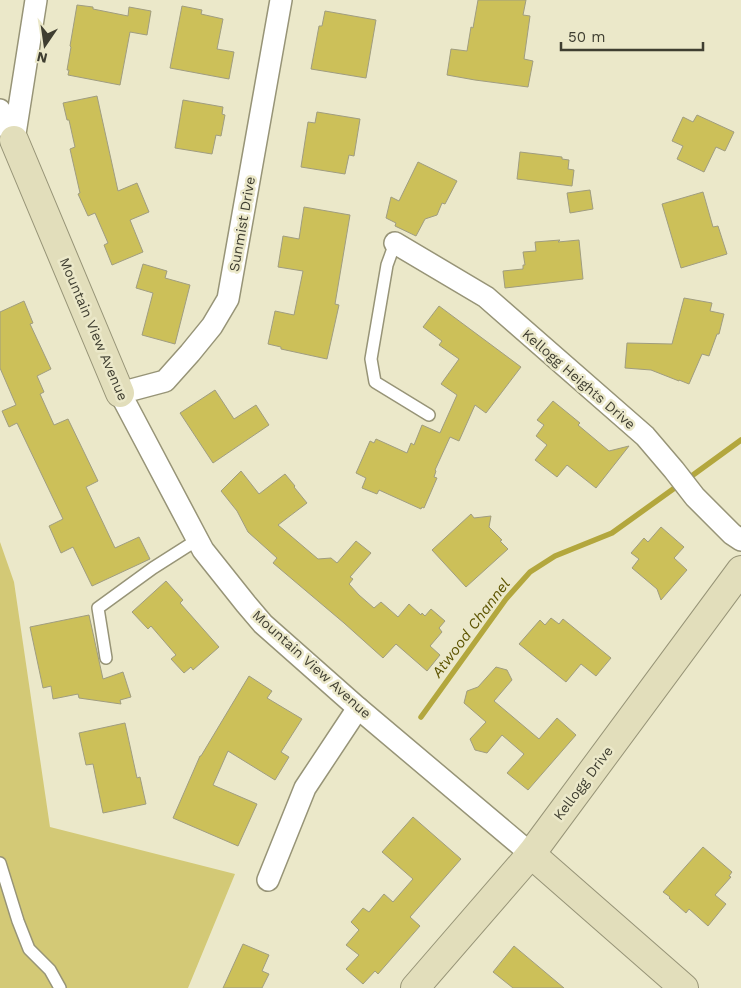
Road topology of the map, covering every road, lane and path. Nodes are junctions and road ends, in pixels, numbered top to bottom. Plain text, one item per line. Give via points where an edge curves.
1 (36, 0) edge
2 (281, 0) edge
3 (0, 110) edge
4 (14, 140) junction
5 (395, 243) joint
6 (120, 393) junction
7 (429, 415) dead end
8 (197, 540) junction
9 (741, 540) edge
10 (741, 570) edge
11 (106, 658) dead end
12 (358, 708) junction
13 (531, 854) junction
14 (0, 863) edge
15 (268, 880) dead end
16 (60, 988) edge
17 (415, 988) edge
18 (684, 988) edge

1 - 4 street
2 - 6 street, Sunmist Drive via 228,299 212,326 165,381
3 - 4 street, Mountain View Avenue
4 - 6 main road, Mountain View Avenue
5 - 7 lane via 387,264 371,359 375,382
5 - 9 street, Kellogg Heights Drive via 486,297 645,436 694,497
6 - 8 street, Mountain View Avenue
8 - 11 lane via 98,608
8 - 12 street, Mountain View Avenue via 263,624
10 - 13 main road, Kellogg Drive
12 - 13 street, Mountain View Avenue
12 - 15 street via 305,788
13 - 17 main road, Kellogg Drive
13 - 18 main road, Mountain View Avenue
14 - 16 lane via 29,948 50,970

